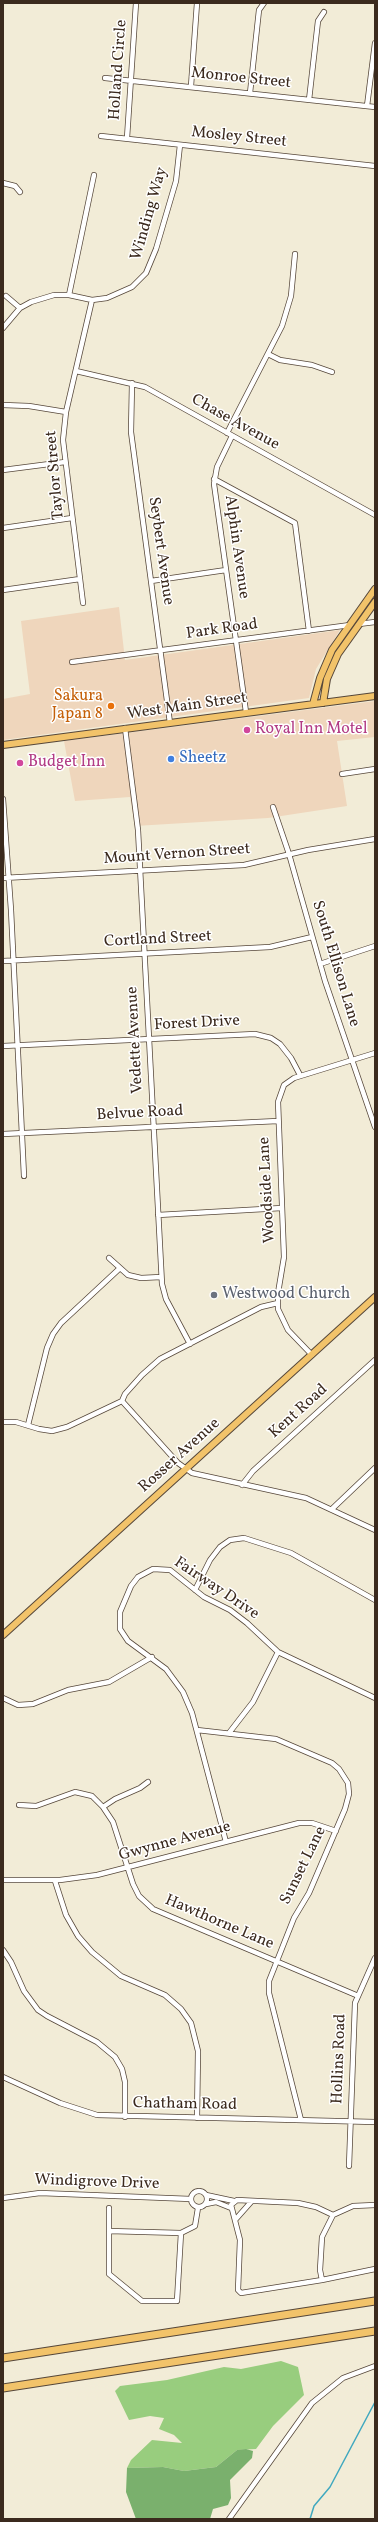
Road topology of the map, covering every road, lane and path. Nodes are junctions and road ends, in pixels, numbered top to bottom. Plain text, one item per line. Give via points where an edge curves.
1 (136, 3) edge
2 (197, 3) edge
3 (264, 3) edge
4 (324, 12) dead end
5 (375, 44) edge
6 (105, 78) dead end
7 (132, 80) junction
8 (190, 86) junction
9 (250, 93) junction
10 (309, 100) junction
11 (367, 106) junction
12 (375, 107) edge
13 (101, 136) dead end
14 (127, 138) junction
15 (180, 145) junction
16 (375, 166) edge
17 (94, 175) dead end
18 (3, 183) edge
19 (20, 192) dead end
20 (294, 254) dead end
21 (68, 295) junction
22 (6, 296) dead end
23 (92, 300) junction
24 (20, 308) junction
25 (3, 328) edge
26 (268, 354) junction
27 (76, 371) junction
28 (332, 372) dead end
29 (132, 383) junction
30 (3, 405) edge
31 (66, 412) junction
32 (227, 433) junction
33 (232, 436) junction
34 (65, 462) junction
35 (3, 470) edge
36 (214, 479) junction
37 (375, 515) edge
38 (72, 518) junction
39 (3, 528) edge
40 (226, 570) junction
41 (80, 579) junction
42 (151, 581) junction
43 (375, 589) edge
44 (3, 590) edge
45 (375, 602) edge
46 (83, 603) dead end
47 (375, 622) edge
48 (358, 624) junction
49 (348, 626) junction
50 (309, 631) junction
51 (236, 641) junction
52 (161, 652) junction
53 (72, 662) dead end
54 (375, 696) edge
55 (323, 703) junction
56 (313, 704) junction
57 (246, 712) junction
58 (170, 722) junction
59 (125, 728) junction
60 (3, 745) edge
61 (375, 769) edge
62 (342, 774) dead end
63 (3, 800) edge
64 (273, 807) dead end
65 (375, 839) edge
66 (290, 854) junction
67 (140, 871) junction
68 (9, 877) junction
69 (3, 878) edge
70 (312, 937) junction
71 (375, 946) edge
72 (144, 954) junction
73 (13, 960) junction
74 (3, 961) edge
75 (320, 964) junction
76 (149, 1039) junction
77 (3, 1046) edge
78 (18, 1046) junction
79 (375, 1053) edge
80 (352, 1060) junction
81 (300, 1075) junction
82 (278, 1121) junction
83 (153, 1127) junction
84 (375, 1127) edge
85 (22, 1133) junction
86 (3, 1134) edge
87 (24, 1176) dead end
88 (282, 1208) junction
89 (158, 1215) junction
90 (109, 1258) dead end
91 (119, 1269) junction
92 (161, 1277) junction
93 (375, 1297) edge
94 (278, 1304) junction
95 (190, 1344) junction
96 (312, 1355) junction
97 (375, 1360) edge
98 (122, 1401) junction
99 (3, 1422) edge
100 (28, 1425) junction
101 (375, 1468) edge
102 (185, 1469) junction
103 (242, 1485) junction
104 (332, 1509) junction
105 (375, 1530) edge
106 (195, 1590) junction
107 (375, 1600) edge
108 (3, 1635) edge
109 (278, 1652) junction
110 (152, 1657) junction
111 (3, 1698) edge
112 (375, 1698) edge
113 (197, 1730) junction
114 (229, 1733) junction
115 (148, 1782) dead end
116 (19, 1805) dead end
117 (103, 1807) junction
118 (336, 1831) junction
119 (226, 1842) junction
120 (127, 1868) junction
121 (3, 1880) edge
122 (55, 1881) junction
123 (3, 1950) edge
124 (375, 1958) edge
125 (275, 1961) junction
126 (356, 1995) junction
127 (3, 2077) edge
128 (125, 2117) junction
129 (196, 2118) junction
130 (301, 2120) junction
131 (350, 2121) junction
132 (375, 2122) edge
133 (348, 2166) dead end
134 (206, 2195) junction
135 (3, 2198) edge
136 (191, 2199) junction
137 (234, 2201) junction
138 (241, 2201) junction
139 (251, 2202) junction
140 (206, 2204) junction
141 (375, 2205) edge
142 (245, 2207) junction
143 (109, 2208) dead end
144 (198, 2208) junction
145 (232, 2210) junction
146 (239, 2214) junction
147 (333, 2215) junction
148 (235, 2220) junction
149 (108, 2231) junction
150 (181, 2233) junction
151 (375, 2269) edge
152 (322, 2280) junction
153 (375, 2300) edge
154 (375, 2331) edge
155 (3, 2358) edge
156 (375, 2366) edge
157 (3, 2388) edge
158 (229, 2519) edge

1 - 7 street, Holland Circle
2 - 8 street
3 - 9 street via 259,10
4 - 10 street via 318,21
5 - 11 street
6 - 7 street, Monroe Street
7 - 8 street, Monroe Street
7 - 14 street, Holland Circle
8 - 9 street, Monroe Street
9 - 10 street, Monroe Street
10 - 11 street, Monroe Street
11 - 12 street, Monroe Street
13 - 14 street, Mosley Street
14 - 15 street, Mosley Street
15 - 16 street, Mosley Street
15 - 23 street, Winding Way via 176,181 156,249 146,273 121,294
17 - 21 street
18 - 19 street via 15,186
20 - 26 street via 289,305
21 - 23 street, Winding Way
21 - 24 street, Winding Way via 45,297
22 - 24 street
23 - 27 street, Taylor Street
24 - 25 street, Winding Way
26 - 28 street via 280,360 312,365
26 - 32 street
27 - 29 street, Chase Avenue
27 - 31 street, Taylor Street
29 - 32 street, Chase Avenue via 154,392
29 - 42 street, Seybert Avenue via 131,432
30 - 31 street via 22,405
31 - 34 street, Taylor Street via 63,440
32 - 33 street, Chase Avenue
33 - 36 street, Alphin Avenue
33 - 37 street, Chase Avenue
34 - 35 street
34 - 38 street, Taylor Street
36 - 40 street, Alphin Avenue
36 - 50 street via 295,523
38 - 39 street
38 - 41 street, Taylor Street
40 - 42 street
40 - 51 street, Alphin Avenue
41 - 44 street
41 - 46 street, Taylor Street
42 - 52 street, Seybert Avenue
43 - 49 main road
45 - 48 main road
47 - 48 street, Park Road
48 - 49 street, Park Road
48 - 55 main road via 346,640 330,672
49 - 50 street, Park Road
49 - 56 main road via 325,664
50 - 51 street, Park Road
51 - 52 street, Park Road
51 - 57 street, Alphin Avenue
52 - 53 street, Park Road
52 - 58 street, Seybert Avenue
54 - 55 main road, West Main Street
55 - 56 main road, West Main Street
56 - 57 main road, West Main Street
57 - 58 main road, West Main Street
58 - 59 main road, West Main Street
59 - 60 main road, West Main Street
59 - 67 street, Vedette Avenue via 138,830
61 - 62 street
63 - 68 street
64 - 66 street, South Ellison Lane
65 - 66 street, Mount Vernon Street
66 - 67 street, Mount Vernon Street via 244,865
66 - 70 street, South Ellison Lane
67 - 68 street, Mount Vernon Street
67 - 72 street, Vedette Avenue
68 - 69 street, Mount Vernon Street
68 - 73 street
70 - 72 street, Cortland Street via 270,947
70 - 75 street, South Ellison Lane
71 - 75 street
72 - 73 street, Cortland Street
72 - 76 street, Vedette Avenue
73 - 74 street, Cortland Street
73 - 78 street
75 - 80 street, South Ellison Lane
76 - 78 street, Forest Drive
76 - 81 street, Forest Drive via 260,1034 280,1044
76 - 83 street, Vedette Avenue
77 - 78 street, Forest Drive
78 - 85 street
79 - 80 street
80 - 81 street, Woodside Lane
80 - 84 street, South Ellison Lane
81 - 82 street, Woodside Lane via 289,1081 282,1090 278,1102
82 - 83 street, Belvue Road
82 - 88 street, Woodside Lane
83 - 85 street, Belvue Road
83 - 89 street, Vedette Avenue
85 - 86 street, Belvue Road
85 - 87 street
88 - 89 street
88 - 94 street, Woodside Lane via 284,1263
89 - 92 street, Vedette Avenue
90 - 91 street
91 - 92 street via 135,1277
91 - 100 street via 57,1327 49,1341
92 - 95 street, Vedette Avenue via 166,1299
93 - 96 main road, Rosser Avenue
94 - 95 street via 262,1307
94 - 96 street, Woodside Lane via 286,1327
95 - 98 street via 150,1366 125,1394
96 - 102 main road, Rosser Avenue
97 - 103 street, Kent Road via 253,1471
98 - 100 street via 58,1429 45,1430
98 - 102 street
99 - 100 street
101 - 104 street
102 - 103 street via 195,1474
102 - 108 main road, Rosser Avenue
103 - 104 street via 306,1498
104 - 105 street
106 - 107 street via 210,1560 220,1547 230,1540 244,1538 291,1553
106 - 109 street, Fairway Drive via 247,1623
106 - 110 street, Fairway Drive via 175,1573 164,1569 148,1570 134,1581 120,1612 120,1629 128,1641
109 - 112 street, Fairway Drive
109 - 114 street via 253,1702
110 - 111 street via 109,1682 68,1690 33,1704 18,1705
110 - 113 street, Fairway Drive via 178,1683 188,1701
113 - 114 street, Sunset Lane
113 - 119 street, Fairway Drive
114 - 118 street, Sunset Lane via 276,1739 337,1766 347,1780 350,1794
115 - 117 street
116 - 117 street, Hawthorne Lane via 36,1806 75,1792 92,1796
117 - 120 street, Hawthorne Lane via 116,1829
118 - 119 street, Gwynne Avenue via 306,1822
118 - 125 street, Sunset Lane
119 - 120 street, Gwynne Avenue
120 - 122 street, Gwynne Avenue
120 - 125 street, Hawthorne Lane via 138,1893 160,1914
121 - 122 street, Gwynne Avenue
122 - 129 street via 66,1915 78,1936 92,1952 121,1976 165,1995 181,2008 191,2022 198,2051
123 - 128 street via 24,1991 38,2010 97,2042 115,2057 122,2069 125,2082
124 - 126 street, Hollins Road
125 - 126 street, Hawthorne Lane
125 - 130 street, Sunset Lane via 269,1981 269,1993
126 - 131 street, Hollins Road
127 - 128 street, Chatham Road via 82,2111
128 - 129 street, Chatham Road
129 - 130 street, Chatham Road
130 - 131 street, Chatham Road
131 - 132 street, Chatham Road
131 - 133 street, Hollins Road
134 - 136 street via 197,2191 192,2194
134 - 137 street
134 - 140 street
135 - 136 street, Windigrove Drive via 40,2193
136 - 144 street via 193,2205
137 - 138 street
137 - 145 street
138 - 139 street
138 - 142 street
139 - 142 street
139 - 147 street via 298,2203 316,2207
140 - 144 street
140 - 145 street via 216,2202
141 - 147 street via 353,2206
142 - 146 street
143 - 149 street
144 - 150 street via 195,2226
145 - 146 street
145 - 148 street
146 - 148 street
147 - 152 street via 325,2228 321,2243
148 - 152 street via 240,2240 238,2290 241,2292
149 - 150 street
149 - 150 street via 109,2274 139,2300 146,2301 177,2301
151 - 152 street
153 - 155 highway
154 - 157 highway
156 - 158 street via 343,2378 312,2403

